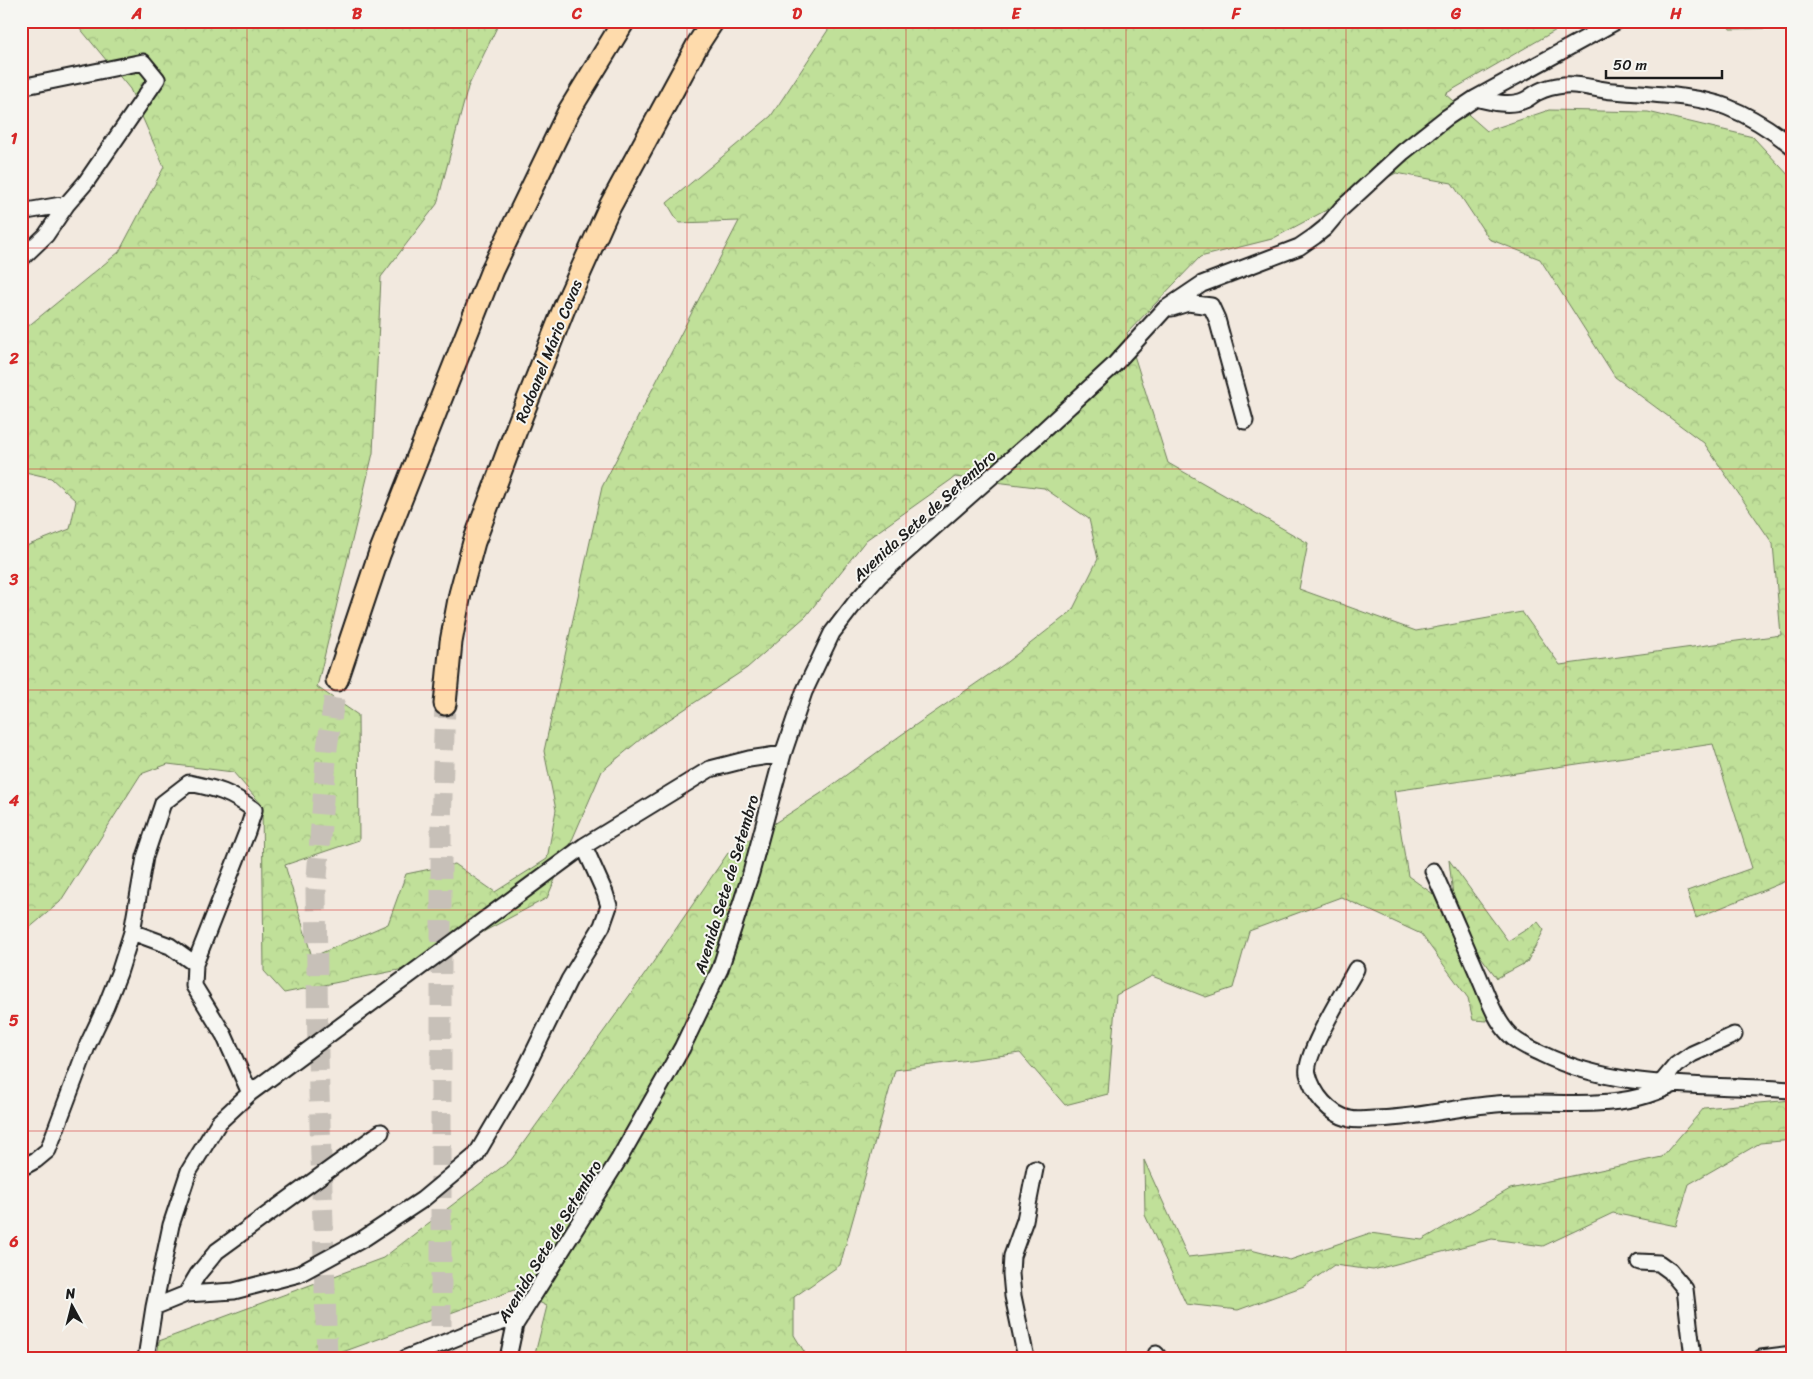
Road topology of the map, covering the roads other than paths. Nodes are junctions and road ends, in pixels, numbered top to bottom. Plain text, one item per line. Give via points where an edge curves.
1 (624, 21) edge
2 (713, 21) edge
3 (1617, 21) edge
4 (21, 87) edge
5 (1476, 98) junction
6 (1792, 146) edge
7 (67, 204) junction
8 (21, 212) edge
9 (21, 260) edge
10 (1165, 309) junction
11 (1245, 422) dead end
12 (337, 680) tunnel mouth
13 (445, 704) tunnel mouth
14 (783, 754) junction
15 (584, 846) junction
16 (1433, 871) dead end
17 (132, 932) junction
18 (195, 964) junction
19 (1356, 969) dead end
20 (1734, 1035) dead end
21 (1668, 1084) junction
22 (1792, 1090) edge
23 (250, 1093) junction
24 (381, 1132) dead end
25 (21, 1168) edge
26 (1035, 1169) dead end
27 (1639, 1262) dead end
28 (186, 1294) junction
29 (154, 1306) junction
30 (521, 1316) junction
31 (1792, 1354) edge
32 (146, 1358) edge
33 (406, 1358) edge
34 (508, 1358) edge
35 (1026, 1358) edge
36 (1693, 1358) edge
37 (1760, 1358) edge

1 - 12 highway via 570,111 492,270 379,555
2 - 13 highway, Rodoanel Mário Covas via 609,208 565,306 516,430 474,542 460,594
3 - 5 street, Avenida Sete de Setembro
4 - 7 street via 143,62 157,79 86,182
5 - 6 street via 1495,103 1525,101 1537,92 1568,84 1704,101 1726,106 1775,132
5 - 10 street, Avenida Sete de Setembro via 1403,152 1316,236 1299,247 1202,284
7 - 8 street
7 - 9 street via 46,235
10 - 11 street via 1188,303 1210,306 1217,319
10 - 14 street, Avenida Sete de Setembro via 1113,366 879,576 855,603 832,633 804,692
14 - 15 street via 710,769
14 - 30 street, Avenida Sete de Setembro via 751,874 720,969 682,1048 619,1159
15 - 23 street
15 - 28 street via 609,906 602,926 569,980 520,1080 476,1155 422,1200 363,1239 299,1274 234,1291
16 - 21 street via 1489,999 1510,1036 1563,1064 1624,1079
17 - 18 street via 170,946
17 - 18 street via 145,857 163,803 189,783 221,790 254,810
17 - 25 street via 120,972 88,1044 48,1150
18 - 23 street via 194,986 224,1035
19 - 21 street via 1308,1062 1315,1092 1326,1106 1351,1120 1392,1119 1522,1102 1614,1102 1640,1097
20 - 21 street via 1676,1065
21 - 22 street
23 - 29 street via 219,1122 189,1171 171,1225
24 - 28 street via 218,1251
26 - 35 street via 1025,1220 1012,1256 1011,1274
27 - 36 street via 1659,1263 1670,1270 1685,1289
28 - 29 street
29 - 32 street
30 - 33 street
30 - 34 street, Avenida Sete de Setembro via 515,1325
31 - 37 street

